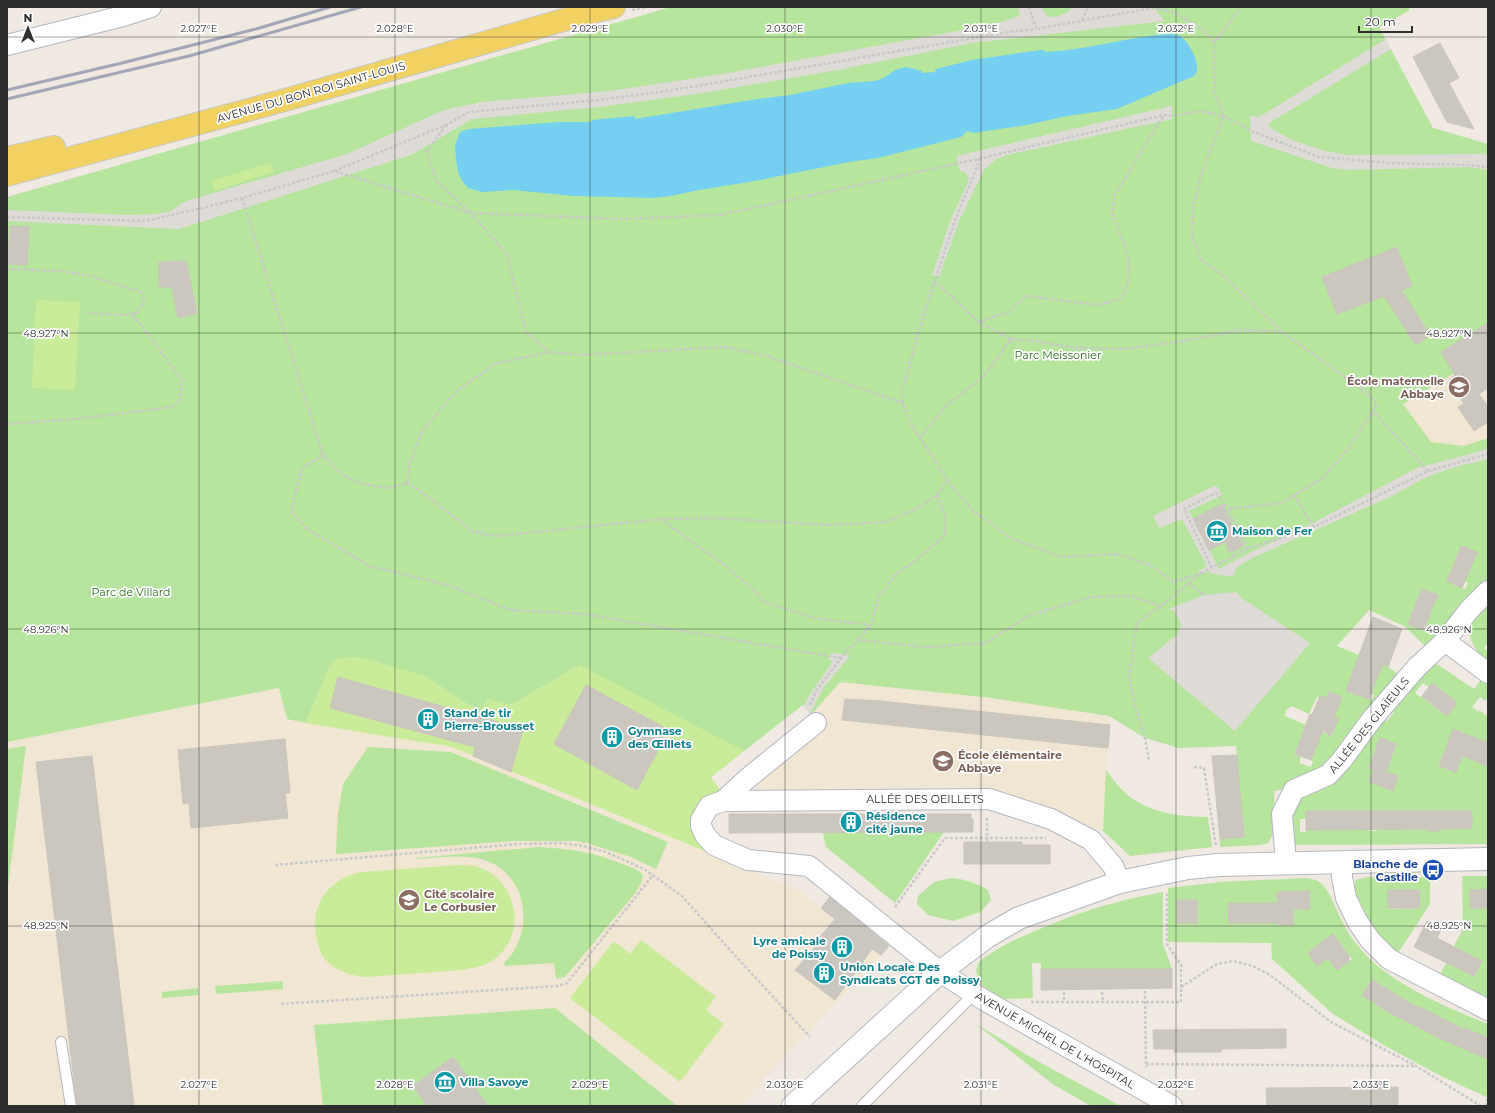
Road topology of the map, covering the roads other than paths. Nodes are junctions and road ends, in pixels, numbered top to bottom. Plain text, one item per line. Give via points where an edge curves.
1 (151, 7) edge
2 (572, 7) edge
3 (614, 7) edge
4 (7, 45) edge
5 (7, 158) edge
6 (7, 175) edge
7 (1488, 591) edge
8 (1445, 641) junction
9 (1488, 673) edge
10 (812, 717) road end
11 (724, 801) junction
12 (1488, 859) edge
13 (1342, 862) junction
14 (1286, 863) junction
15 (1120, 882) junction
16 (940, 972) junction
17 (974, 994) junction
18 (1488, 1010) edge
19 (61, 1042) dead end
20 (71, 1106) edge
21 (793, 1106) edge
22 (862, 1106) edge
23 (1172, 1106) edge

1 - 4 street
2 - 5 main road, AVENUE DU BON ROI SAINT-LOUIS via 216,106
3 - 6 main road, AVENUE DU BON ROI SAINT-LOUIS
7 - 8 street, ALLÉE DES GLAÏEULS via 1469,610
8 - 9 street
8 - 14 street, ALLÉE DES GLAÏEULS via 1417,666 1328,775 1294,790 1282,814
10 - 11 street, ALLÉE DES OEILLETS
11 - 15 street, ALLÉE DES OEILLETS via 989,799 1051,819 1091,840 1113,866
11 - 16 street, ALLÉE DES OEILLETS via 709,806 701,820 705,835 714,845 748,860 809,866
12 - 13 street
13 - 14 street
13 - 18 street via 1346,898 1370,940 1390,959
14 - 15 street via 1188,868
15 - 16 street via 1019,918 988,936
16 - 17 street, AVENUE MICHEL DE L'HOSPITAL
16 - 21 street
17 - 22 lane
17 - 23 street, AVENUE MICHEL DE L'HOSPITAL
19 - 20 lane

